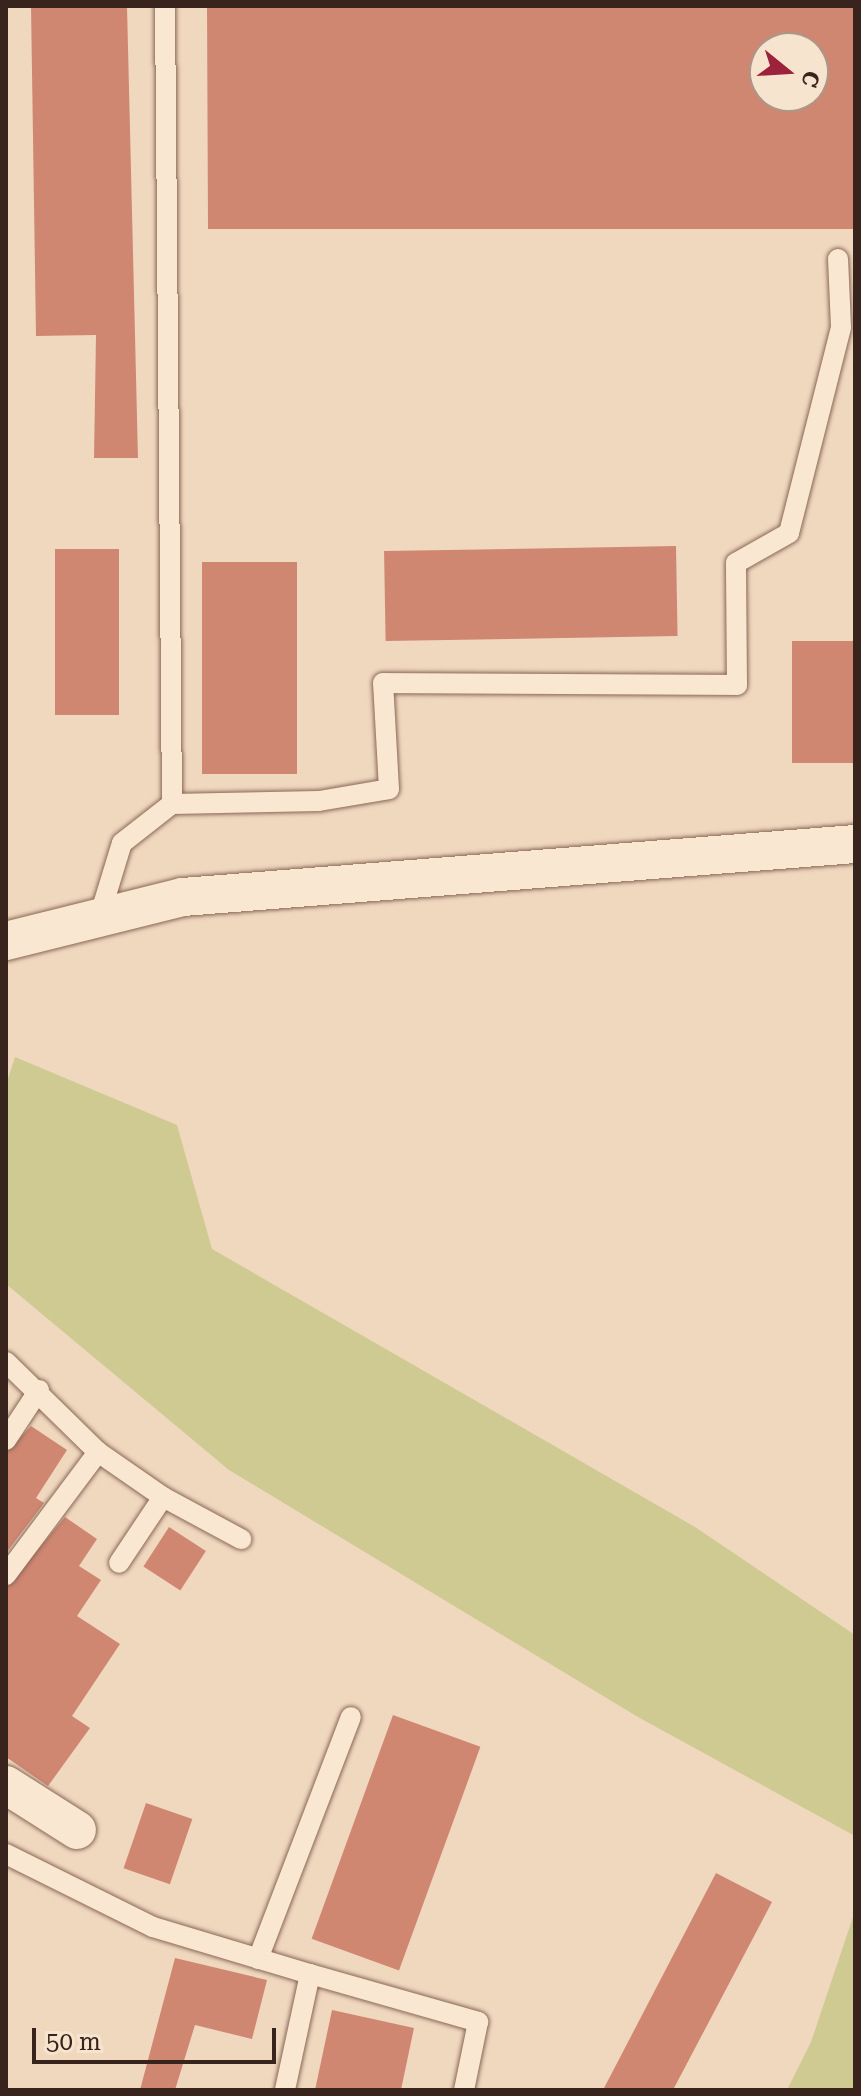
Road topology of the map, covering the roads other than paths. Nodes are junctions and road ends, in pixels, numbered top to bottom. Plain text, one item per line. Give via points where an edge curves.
1 (165, 6) edge
2 (838, 259) dead end
3 (172, 804) junction
4 (855, 844) edge
5 (99, 918) junction
6 (6, 941) edge
7 (6, 1362) edge
8 (39, 1390) junction
9 (6, 1440) edge
10 (98, 1452) junction
11 (163, 1497) junction
12 (241, 1539) dead end
13 (119, 1563) dead end
14 (6, 1575) edge
15 (351, 1717) dead end
16 (6, 1785) edge
17 (77, 1830) dead end
18 (6, 1854) edge
19 (258, 1959) junction
20 (310, 1974) junction
21 (285, 2090) edge
22 (464, 2090) edge

1 - 3 lane
2 - 3 lane via 841,327 789,533 736,563 737,685 383,683 389,789 319,801
3 - 5 lane via 122,843
4 - 5 street via 183,897
5 - 6 street
7 - 8 lane
8 - 9 lane
8 - 10 lane
10 - 11 lane
10 - 14 lane
11 - 12 lane
11 - 13 lane
15 - 19 lane
16 - 17 street
18 - 19 lane via 153,1927
19 - 20 lane
20 - 21 lane
20 - 22 lane via 478,2022

